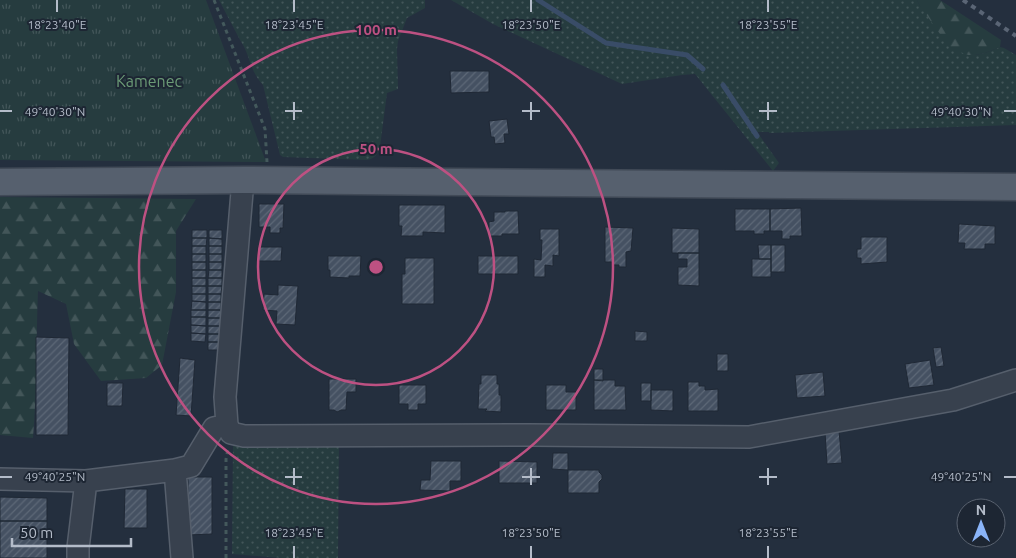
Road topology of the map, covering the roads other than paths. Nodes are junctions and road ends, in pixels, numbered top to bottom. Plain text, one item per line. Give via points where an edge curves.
1 (255, 180) junction
2 (0, 182) edge
3 (1016, 187) edge
4 (1016, 380) edge
5 (229, 429) junction
6 (175, 470) junction
7 (0, 479) edge
8 (86, 481) junction
9 (78, 558) edge
10 (182, 558) edge

1 - 2 main road
1 - 3 main road
1 - 5 street via 225,397
4 - 5 street via 953,400 749,437 244,436
5 - 6 street via 214,428 191,466
6 - 8 street
6 - 10 street
7 - 8 street
8 - 9 street

